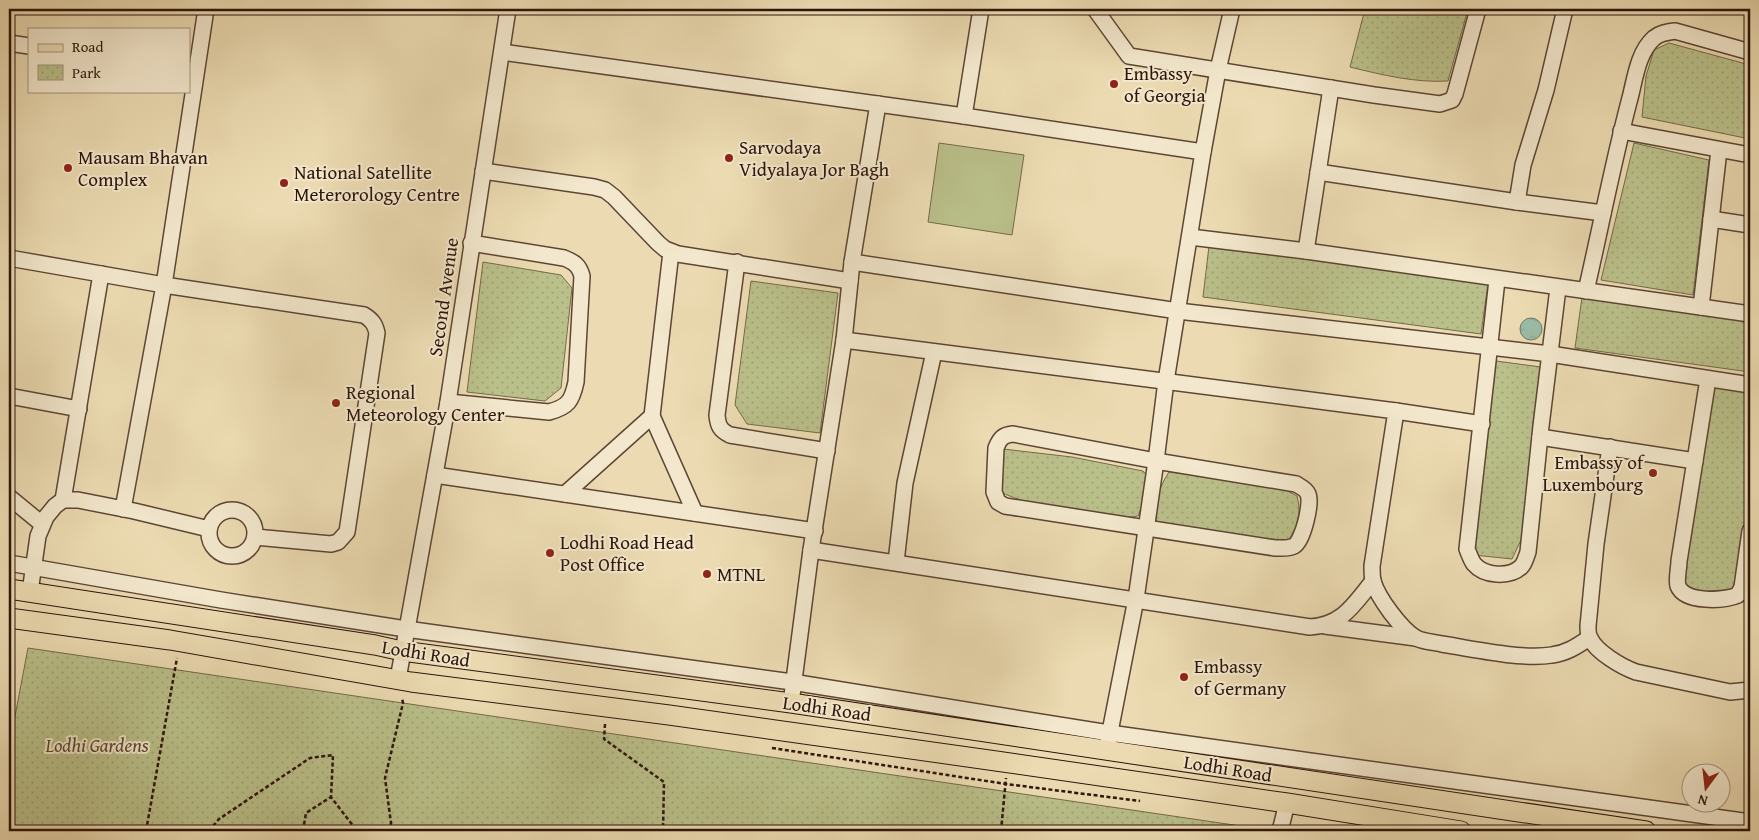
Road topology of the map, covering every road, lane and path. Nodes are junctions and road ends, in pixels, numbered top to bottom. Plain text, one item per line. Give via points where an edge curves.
1 (206, 9) edge
2 (508, 9) edge
3 (981, 9) edge
4 (1095, 9) edge
5 (1478, 9) edge
6 (1564, 9) edge
7 (1228, 10) edge
8 (9, 43) edge
9 (28, 46) edge
10 (502, 52) junction
11 (1750, 52) edge
12 (192, 70) edge
13 (1218, 70) junction
14 (190, 85) edge
15 (1330, 88) junction
16 (189, 92) edge
17 (878, 104) junction
18 (964, 116) junction
19 (1621, 131) junction
20 (1719, 150) junction
21 (1203, 152) junction
22 (1750, 155) edge
23 (484, 171) junction
24 (1318, 172) junction
25 (1517, 202) junction
26 (1604, 213) junction
27 (1711, 219) junction
28 (1750, 225) edge
29 (1190, 237) junction
30 (471, 243) junction
31 (1306, 251) junction
32 (671, 252) junction
33 (9, 258) edge
34 (737, 262) junction
35 (852, 262) junction
36 (101, 274) junction
37 (1497, 280) junction
38 (850, 281) junction
39 (164, 285) junction
40 (1558, 288) junction
41 (1586, 291) junction
42 (1701, 307) junction
43 (1178, 311) junction
44 (1750, 314) edge
45 (844, 340) junction
46 (1489, 346) junction
47 (934, 352) junction
48 (1550, 354) junction
49 (1708, 379) junction
50 (1166, 381) junction
51 (1750, 385) edge
52 (9, 396) edge
53 (448, 402) junction
54 (79, 409) junction
55 (1396, 411) junction
56 (652, 416) junction
57 (1482, 424) junction
58 (1540, 436) junction
59 (1610, 447) junction
60 (827, 451) junction
61 (1695, 461) junction
62 (1156, 462) junction
63 (434, 475) junction
64 (565, 494) junction
65 (9, 497) edge
66 (63, 500) junction
67 (123, 509) junction
68 (695, 513) junction
69 (42, 524) junction
70 (1146, 528) junction
71 (209, 529) junction
72 (815, 531) junction
73 (1750, 531) edge
74 (255, 538) junction
75 (812, 550) junction
76 (896, 562) junction
77 (9, 563) edge
78 (34, 567) junction
79 (1373, 581) junction
80 (9, 589) edge
81 (30, 592) junction
82 (1136, 599) junction
83 (9, 618) edge
84 (1325, 626) junction
85 (406, 629) junction
86 (1417, 638) junction
87 (1589, 638) junction
88 (180, 642) junction
89 (402, 651) junction
90 (398, 679) junction
91 (792, 682) junction
92 (1750, 690) edge
93 (790, 703) junction
94 (606, 723) dead end
95 (1108, 741) junction
96 (1005, 792) dead end
97 (331, 797) junction
98 (1286, 803) junction
99 (1750, 822) edge
100 (146, 831) edge
101 (209, 831) edge
102 (303, 831) edge
103 (357, 831) edge
104 (389, 831) edge
105 (663, 831) edge
106 (1001, 831) edge
107 (1280, 831) edge
108 (1461, 831) edge
109 (1646, 831) edge

1 - 12 street
2 - 10 street, Second Avenue
3 - 18 street
4 - 13 street via 1129,56
5 - 15 street via 1452,100 1440,104
6 - 25 street via 1544,98 1523,165
7 - 13 street
8 - 9 street
10 - 17 street
10 - 23 street, Second Avenue
11 - 19 street via 1675,31 1653,39 1640,62
12 - 14 street
13 - 15 street
13 - 21 street
15 - 24 street
16 - 39 street
17 - 18 street
17 - 35 street
18 - 21 street
19 - 20 street
19 - 26 street
20 - 22 street
20 - 27 street
21 - 29 street
23 - 30 street, Second Avenue
23 - 32 street via 605,190
24 - 25 street
24 - 31 street
25 - 26 street
26 - 41 street
27 - 28 street
27 - 42 street
29 - 31 street
29 - 43 street
30 - 53 street, Second Avenue
30 - 53 street via 564,258 580,267 576,382 567,404 549,412
31 - 37 street
32 - 34 street
32 - 56 street
33 - 36 street
34 - 38 street
34 - 60 street via 718,426 730,435
35 - 38 street
35 - 43 street
36 - 39 street
36 - 54 street
37 - 40 street
37 - 46 street
38 - 45 street
39 - 67 street
39 - 74 street via 364,315 375,325 377,333 347,532 338,542 331,544
40 - 41 street
40 - 48 street
41 - 42 street
42 - 44 street
43 - 46 street
43 - 50 street
45 - 47 street
45 - 60 street
46 - 48 street
46 - 57 street
47 - 50 street
47 - 76 street via 906,483
48 - 49 street
48 - 58 street
49 - 51 street
49 - 61 street
50 - 55 street
50 - 62 street
52 - 54 street
53 - 63 street, Second Avenue
54 - 66 street
55 - 57 street
55 - 79 street via 1373,549
56 - 64 street
56 - 68 street
57 - 58 street via 1468,549 1473,563 1481,570 1497,574 1512,573 1523,566 1528,552
58 - 59 street
59 - 61 street
59 - 87 street via 1594,559
60 - 72 street
61 - 73 street via 1679,562 1678,585 1684,593 1719,601 1738,595
62 - 70 street
62 - 70 street via 1296,484 1309,495 1309,502 1302,538 1295,546 1287,548
62 - 70 street via 1013,434 1004,435 996,448 994,492 998,502 1005,506
63 - 64 street
63 - 85 street, Second Avenue
64 - 68 street
65 - 69 street
66 - 67 street
66 - 69 street
67 - 71 street
68 - 72 street
69 - 78 street
70 - 82 street
71 - 74 street via 217,515 224,511 240,511 252,522
71 - 74 street via 208,537 215,550 228,557 236,557 249,550
72 - 75 street
75 - 76 street
75 - 91 street
76 - 82 street
77 - 78 street
78 - 81 street
78 - 85 street
79 - 84 street via 1347,612
79 - 86 street via 1400,625
80 - 81 main road, Lodhi Road
81 - 89 main road, Lodhi Road
82 - 84 street via 1310,627
82 - 95 street
83 - 88 main road, Lodhi Road
84 - 86 street
85 - 89 street, Second Avenue
85 - 91 street
86 - 87 street via 1472,650 1551,656 1569,651
87 - 92 street via 1603,653 1636,672 1730,692
88 - 90 main road, Lodhi Road
88 - 100 path
89 - 90 street, Second Avenue
89 - 93 main road, Lodhi Road
90 - 98 main road, Lodhi Road
90 - 104 path via 403,703 385,778 391,823
91 - 93 street
91 - 95 street
93 - 95 main road, Lodhi Road
94 - 105 path via 604,739 664,782
95 - 99 street
95 - 109 main road, Lodhi Road
96 - 106 path
97 - 101 path via 333,755 310,758 219,820
97 - 102 path via 306,813
97 - 103 path
98 - 107 street
98 - 108 main road, Lodhi Road

